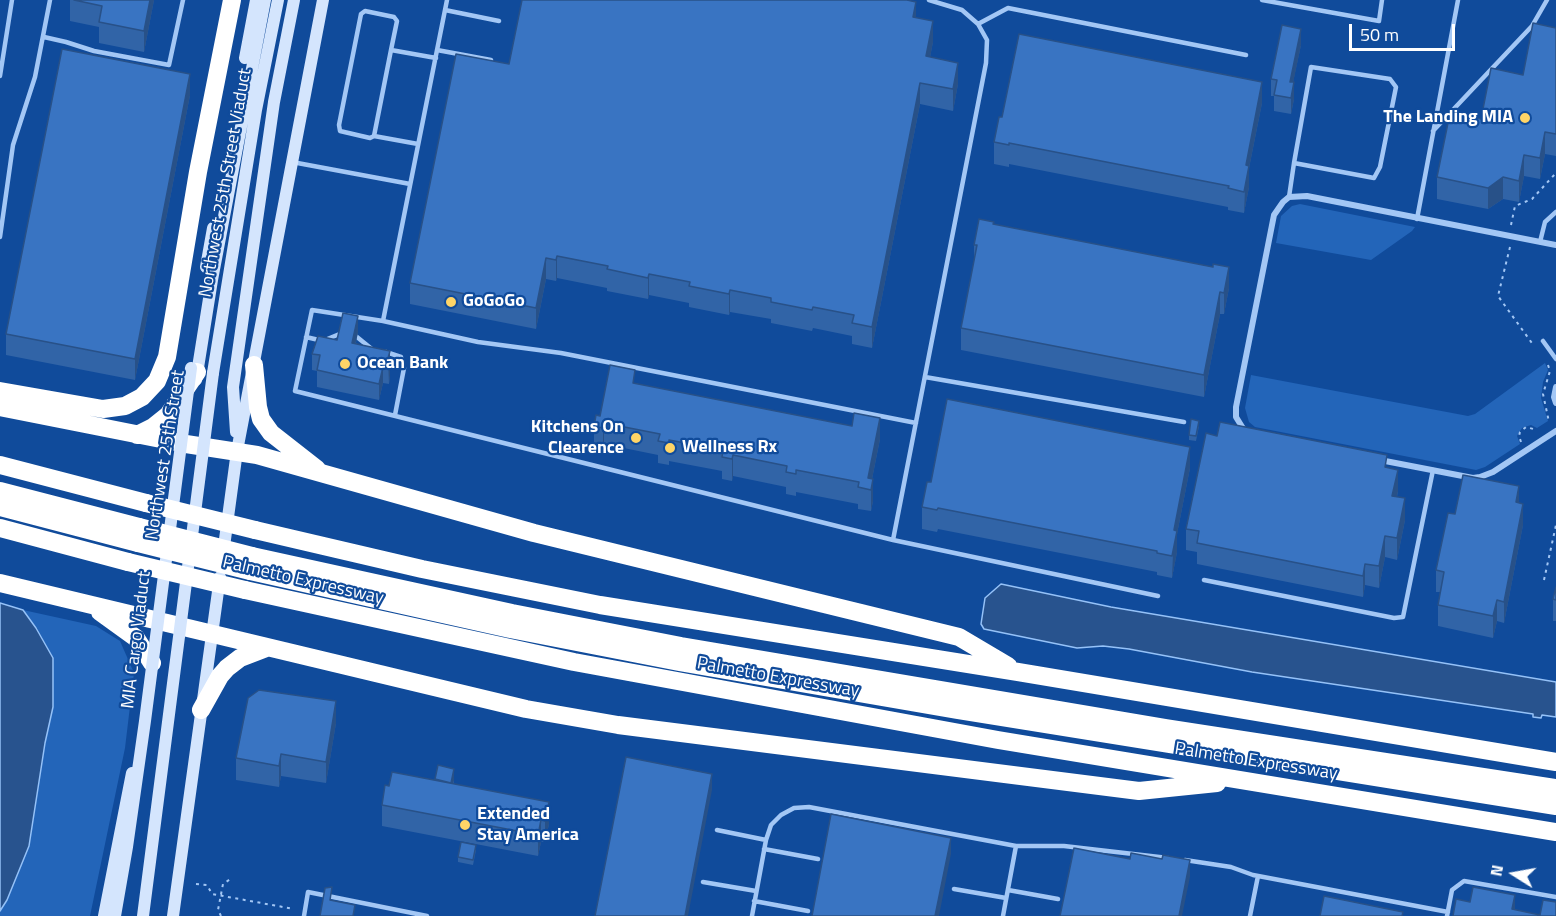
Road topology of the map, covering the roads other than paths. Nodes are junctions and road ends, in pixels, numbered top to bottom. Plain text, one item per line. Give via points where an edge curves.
1 (12, 0) edge
2 (50, 0) edge
3 (183, 0) edge
4 (232, 0) edge
5 (256, 0) edge
6 (265, 0) edge
7 (278, 0) edge
8 (294, 0) edge
9 (323, 0) edge
10 (447, 0) edge
11 (929, 0) edge
12 (1262, 0) edge
13 (1302, 0) edge
14 (1382, 0) edge
15 (1458, 0) edge
16 (1547, 0) edge
17 (1301, 7) junction
18 (445, 10) junction
19 (499, 21) dead end
20 (978, 24) junction
21 (44, 37) junction
22 (391, 50) junction
23 (437, 50) junction
24 (1246, 56) dead end
25 (436, 58) junction
26 (491, 60) edge
27 (0, 76) edge
28 (1433, 132) junction
29 (374, 136) junction
30 (418, 144) junction
31 (292, 162) junction
32 (1294, 163) junction
33 (0, 176) edge
34 (9, 178) junction
35 (410, 184) junction
36 (1289, 197) junction
37 (1556, 212) edge
38 (1417, 219) junction
39 (0, 237) edge
40 (1540, 242) junction
41 (1556, 245) edge
42 (383, 321) junction
43 (342, 333) edge
44 (306, 337) junction
45 (357, 337) edge
46 (340, 340) edge
47 (1543, 340) dead end
48 (324, 341) junction
49 (356, 343) edge
50 (331, 345) edge
51 (373, 350) junction
52 (363, 351) edge
53 (1556, 359) edge
54 (254, 365) junction
55 (200, 371) junction
56 (925, 377) junction
57 (1556, 387) edge
58 (0, 391) edge
59 (1556, 403) edge
60 (0, 407) edge
61 (395, 415) junction
62 (1236, 417) junction
63 (1185, 422) dead end
64 (916, 423) junction
65 (1234, 426) edge
66 (1556, 430) edge
67 (1248, 433) edge
68 (136, 435) junction
69 (186, 444) junction
70 (237, 451) junction
71 (1370, 458) edge
72 (0, 465) edge
73 (1433, 470) junction
74 (323, 474) junction
75 (0, 491) edge
76 (0, 507) edge
77 (0, 528) edge
78 (139, 535) junction
79 (893, 540) junction
80 (251, 563) junction
81 (1204, 580) dead end
82 (0, 583) edge
83 (1158, 596) dead end
84 (91, 606) junction
85 (160, 622) junction
86 (212, 634) junction
87 (267, 647) junction
88 (152, 663) junction
89 (1018, 672) junction
90 (201, 710) junction
91 (1556, 762) edge
92 (1239, 781) junction
93 (1556, 788) edge
94 (1556, 806) edge
95 (717, 830) dead end
96 (1556, 832) edge
97 (766, 840) junction
98 (1017, 846) junction
99 (764, 849) junction
100 (818, 860) dead end
101 (114, 866) junction
102 (1258, 876) junction
103 (703, 882) dead end
104 (954, 889) dead end
105 (1008, 890) junction
106 (756, 891) junction
107 (1556, 897) edge
108 (1006, 898) junction
109 (1058, 899) dead end
110 (754, 901) junction
111 (385, 908) junction
112 (808, 911) dead end
113 (1447, 914) edge
114 (104, 916) edge
115 (117, 916) edge
116 (143, 916) edge
117 (173, 916) edge
118 (304, 916) edge
119 (384, 916) edge
120 (427, 916) edge
121 (752, 916) edge
122 (1003, 916) edge
123 (1250, 916) edge

1 - 27 lane
2 - 21 lane
3 - 21 lane via 170,65
4 - 58 highway via 167,357 158,381 142,398 125,406 103,409
5 - 55 main road, Northwest 25th Street Viaduct via 208,251
6 - 55 main road, Northwest 25th Street via 233,162
7 - 55 main road, Northwest 25th Street Viaduct
8 - 70 main road via 274,102 233,387
9 - 31 main road
10 - 18 lane
11 - 20 lane via 962,10
12 - 17 lane
13 - 17 lane
14 - 17 lane via 1379,21
15 - 28 lane
16 - 28 lane via 1532,27
18 - 19 lane
18 - 23 lane
20 - 24 lane via 1008,8
20 - 56 lane via 987,40 986,63
21 - 34 lane via 13,145
22 - 25 lane
22 - 29 lane
22 - 29 lane via 397,21 365,11 361,14 339,125 340,131
23 - 25 lane
23 - 26 lane
25 - 30 lane
28 - 38 lane
29 - 30 lane
30 - 35 lane
31 - 35 lane
31 - 54 main road
32 - 32 lane via 1311,67 1390,79 1395,87 1380,167 1374,178
32 - 36 lane
33 - 34 lane
34 - 39 lane
35 - 42 lane
36 - 38 street via 1307,196
36 - 62 street via 1274,215
37 - 40 lane via 1545,222
38 - 40 street
40 - 41 street
42 - 44 lane via 312,310
42 - 64 lane
43 - 48 lane
44 - 48 lane
44 - 61 lane via 295,391
45 - 51 lane
46 - 48 lane
47 - 53 lane
48 - 50 lane
49 - 51 lane
51 - 52 lane
51 - 61 lane via 401,357 404,368
54 - 70 main road
54 - 74 highway via 261,419 271,433
55 - 68 highway via 168,415
55 - 69 main road, Northwest 25th Street
55 - 115 main road, MIA Cargo Viaduct, bridge
55 - 116 main road, bridge
56 - 63 lane
56 - 64 lane
57 - 59 street
60 - 68 highway
61 - 79 lane
62 - 65 lane
62 - 67 street
64 - 79 lane
66 - 73 street via 1480,477
68 - 69 highway
69 - 70 highway
69 - 85 main road, Northwest 25th Street
70 - 74 highway
70 - 86 main road
71 - 73 street via 1379,463
72 - 89 highway, bridge via 422,569 600,605
73 - 81 lane via 1403,617
74 - 89 highway via 534,533 959,637
75 - 78 highway
76 - 78 highway
77 - 92 highway, Palmetto Expressway, bridge via 244,590 574,662
78 - 80 highway, bridge
79 - 83 lane
80 - 93 highway via 692,648 1166,728
80 - 94 highway via 510,629 691,664
82 - 84 highway
84 - 85 highway
84 - 88 highway via 136,638
85 - 86 highway
85 - 88 main road, Northwest 25th Street
86 - 87 highway
86 - 90 main road
87 - 90 highway via 227,668
87 - 92 highway via 526,709 618,725 1139,791
88 - 101 main road, Northwest 25th Street
89 - 91 highway
90 - 117 main road
92 - 96 highway, Palmetto Expressway
95 - 97 lane
97 - 98 lane via 771,825 781,815 794,808 809,807
97 - 99 lane
98 - 102 lane via 1064,846 1211,863
98 - 105 lane
99 - 100 lane
99 - 106 lane
101 - 114 main road, Northwest 25th Street
101 - 115 main road
102 - 113 lane
102 - 123 lane
103 - 106 lane
104 - 108 lane
105 - 108 lane
105 - 109 lane
106 - 110 lane
107 - 113 lane via 1464,880 1452,890
108 - 122 lane
110 - 112 lane
110 - 121 lane
111 - 118 lane via 308,892
111 - 119 lane
111 - 120 lane

